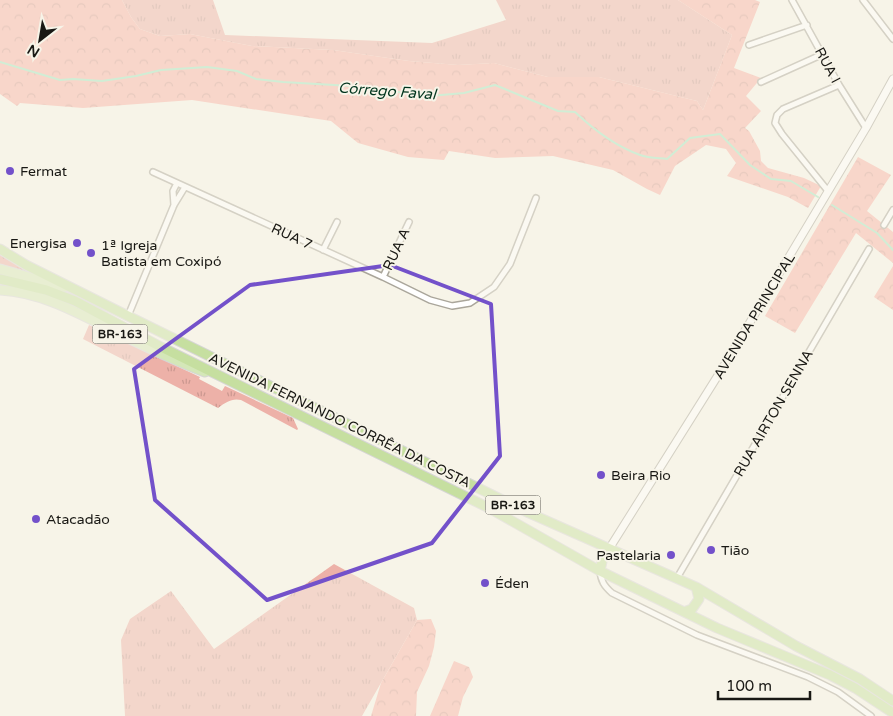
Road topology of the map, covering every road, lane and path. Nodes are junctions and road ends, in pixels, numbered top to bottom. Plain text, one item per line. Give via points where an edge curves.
1 (792, 0) edge
2 (862, 0) edge
3 (807, 25) junction
4 (893, 38) edge
5 (749, 45) dead end
6 (823, 54) junction
7 (893, 79) edge
8 (760, 82) dead end
9 (839, 85) junction
10 (866, 128) junction
11 (153, 172) dead end
12 (177, 183) junction
13 (185, 187) junction
14 (828, 191) junction
15 (536, 198) dead end
16 (174, 206) junction
17 (893, 210) edge
18 (337, 222) dead end
19 (408, 222) dead end
20 (884, 225) dead end
21 (0, 249) edge
22 (869, 249) dead end
23 (322, 250) junction
24 (0, 269) edge
25 (383, 277) junction
26 (0, 279) edge
27 (0, 290) edge
28 (117, 310) junction
29 (128, 316) junction
30 (239, 385) junction
31 (609, 549) junction
32 (600, 571) junction
33 (677, 578) junction
34 (696, 587) junction
35 (684, 612) junction
36 (754, 644) junction
37 (749, 655) junction
38 (893, 701) edge
39 (893, 713) edge
40 (871, 716) edge

1 - 3 street, RUA I
2 - 4 street
3 - 5 street
3 - 6 street, RUA I
6 - 8 street
6 - 9 street, RUA I
7 - 10 street, AVENIDA PRINCIPAL
9 - 10 street, RUA I
9 - 14 street via 783,110 777,115 775,124
10 - 14 street, AVENIDA PRINCIPAL
11 - 12 street, RUA 7
12 - 13 street, RUA 7
12 - 16 street via 173,190
13 - 16 street
13 - 23 street, RUA 7
14 - 31 street, AVENIDA PRINCIPAL
15 - 25 street, RUA 7 via 510,264 494,286 470,303 452,306 430,300
16 - 29 street
17 - 20 street
18 - 23 street
19 - 25 street, RUA A
21 - 28 highway, AVENIDA FERNANDO CORRÊA DA COSTA / BR-163
22 - 33 street, RUA AIRTON SENNA
23 - 25 street, RUA 7
24 - 28 main road, BR-163 via 59,285
26 - 30 highway, AVENIDA FERNANDO CORRÊA DA COSTA / BR-163 via 56,293
27 - 30 main road, AVENIDA FERNANDO CORRÊA DA COSTA / BR-163 via 50,301 171,360
28 - 29 highway, AVENIDA FERNANDO CORRÊA DA COSTA / BR-163
29 - 31 highway, AVENIDA FERNANDO CORRÊA DA COSTA / BR-163
30 - 32 highway, AVENIDA FERNANDO CORRÊA DA COSTA / BR-163 via 489,508
31 - 32 highway via 603,557
31 - 33 highway, AVENIDA FERNANDO CORRÊA DA COSTA / BR-163
32 - 35 highway, AVENIDA FERNANDO CORRÊA DA COSTA / BR-163
32 - 37 street via 605,588 612,593
33 - 34 highway, AVENIDA FERNANDO CORRÊA DA COSTA / BR-163
34 - 35 highway via 699,600 692,609
34 - 38 highway, AVENIDA FERNANDO CORRÊA DA COSTA / BR-163 via 796,646 860,679
35 - 36 highway, AVENIDA FERNANDO CORRÊA DA COSTA / BR-163
36 - 37 street
36 - 39 highway, AVENIDA FERNANDO CORRÊA DA COSTA / BR-163 via 830,675
37 - 40 street via 838,692

